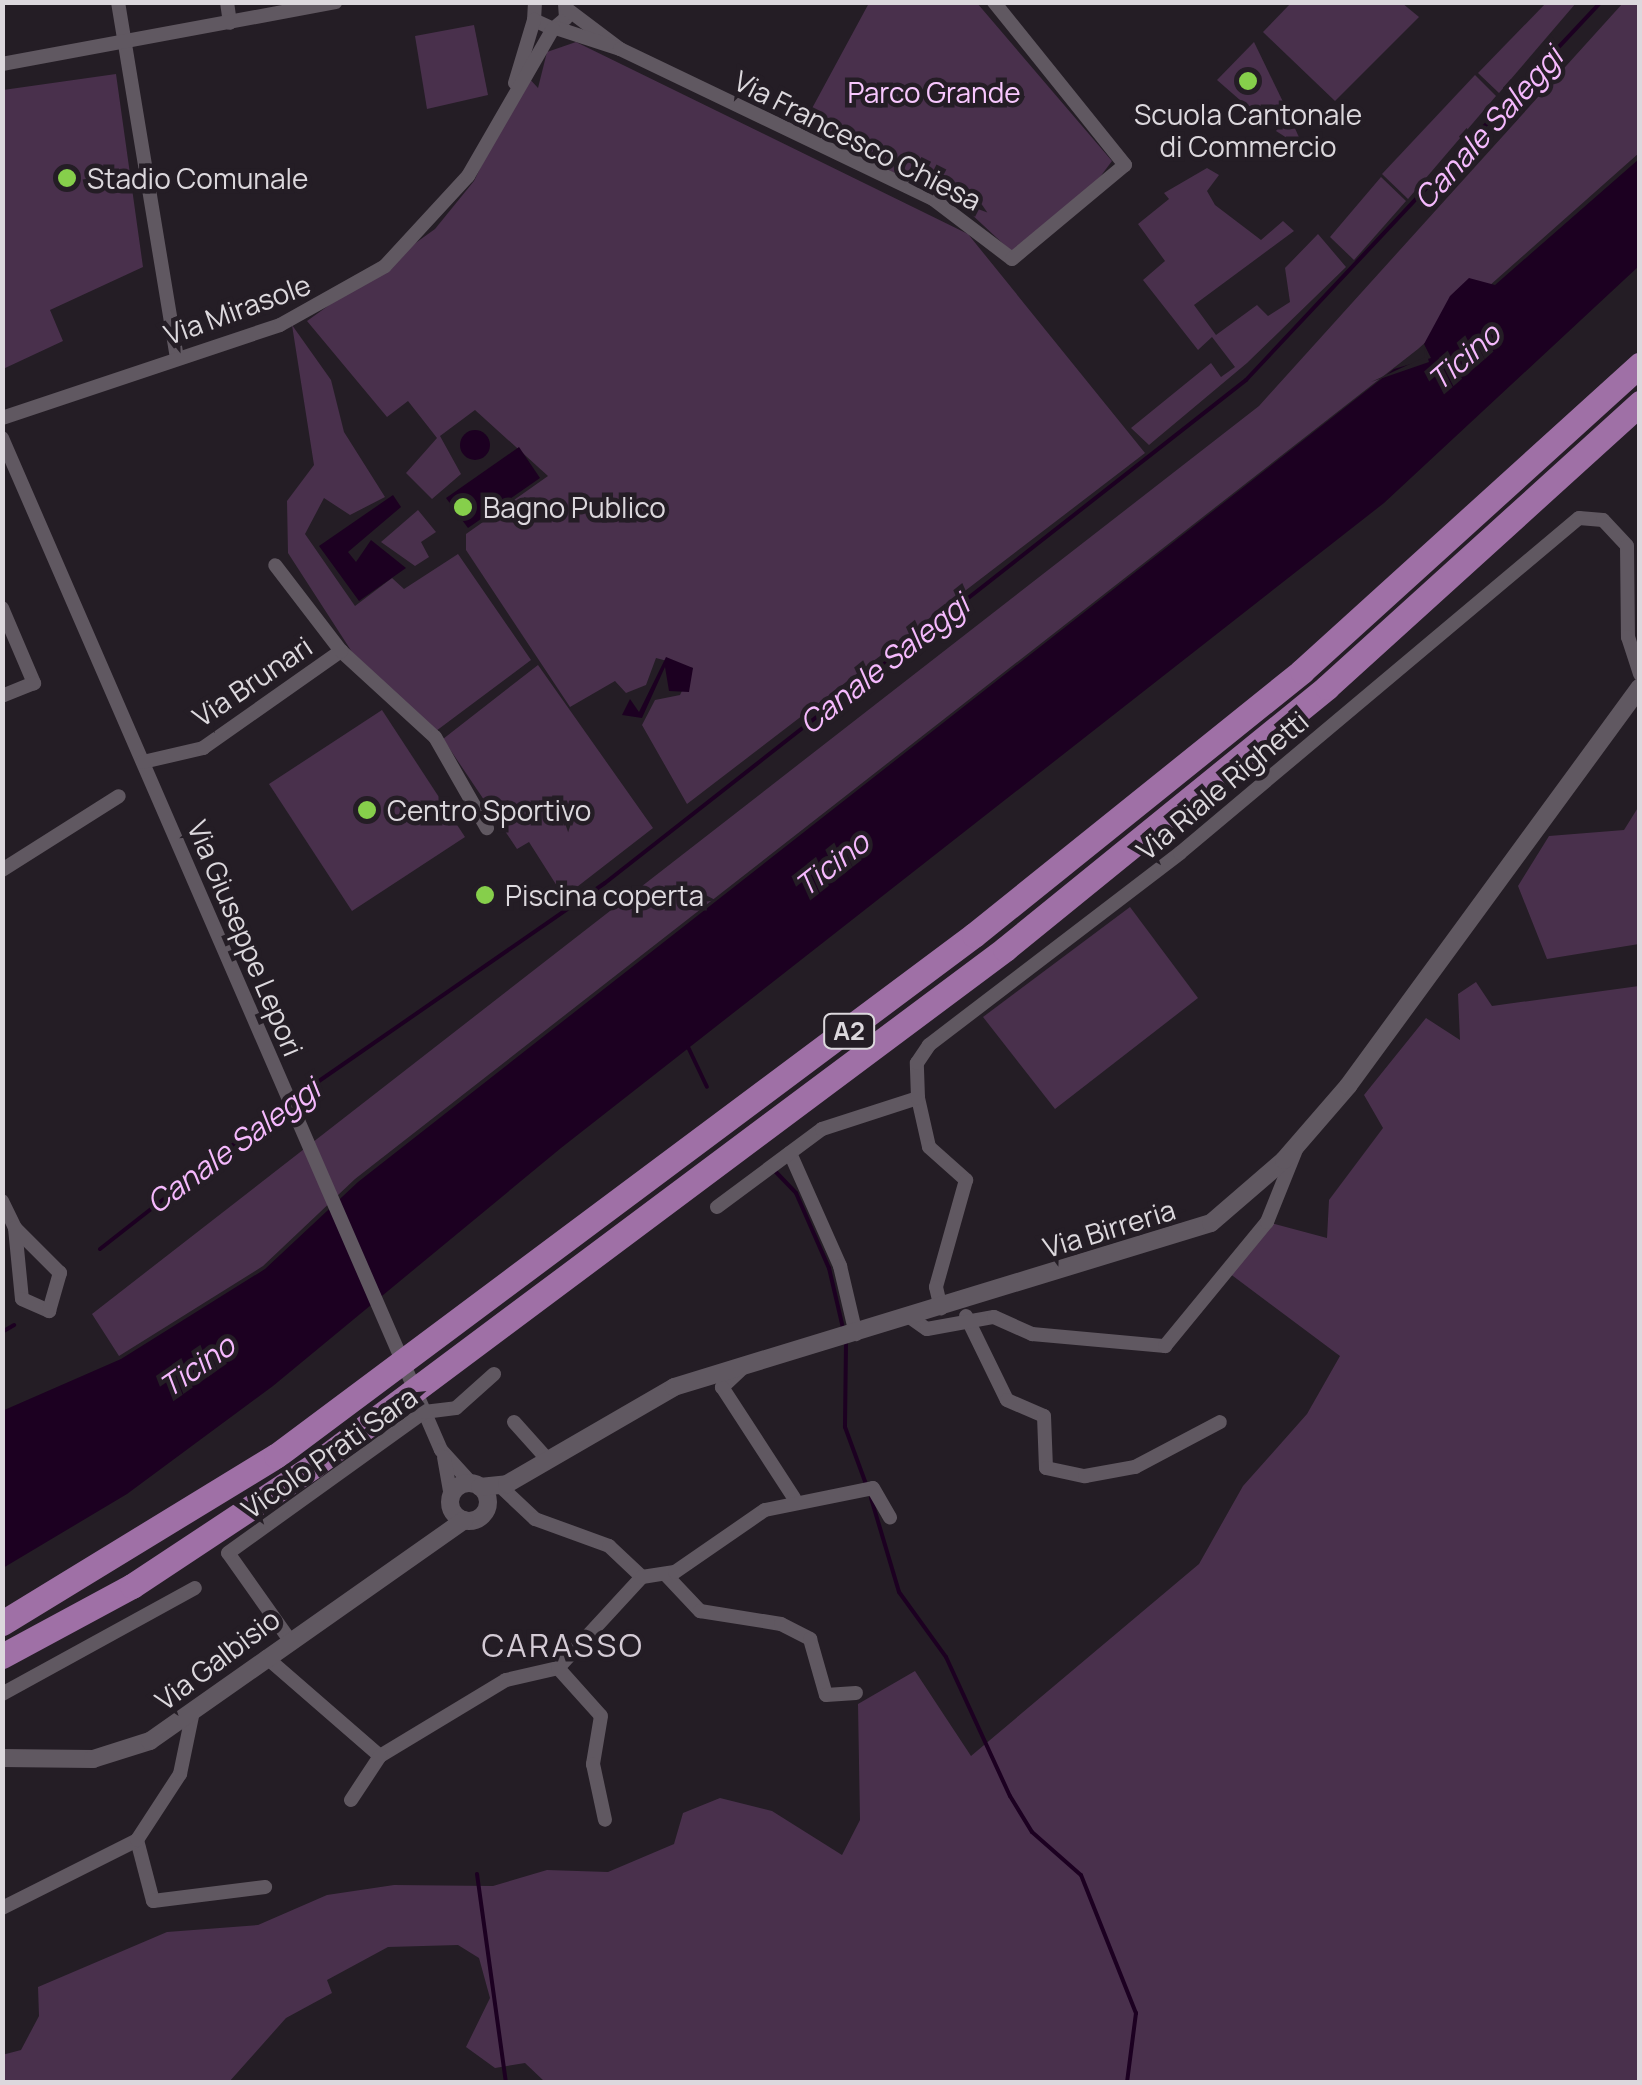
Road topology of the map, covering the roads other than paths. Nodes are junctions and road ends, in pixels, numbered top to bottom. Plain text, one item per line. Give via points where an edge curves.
1 (118, 2) edge
2 (227, 2) edge
3 (518, 2) edge
4 (994, 2) edge
5 (333, 3) edge
6 (566, 6) edge
7 (534, 12) edge
8 (230, 23) junction
9 (554, 29) junction
10 (124, 43) junction
11 (620, 49) junction
12 (2, 64) edge
13 (514, 89) junction
14 (177, 358) junction
15 (1640, 365) edge
16 (1640, 403) edge
17 (2, 418) edge
18 (2, 438) edge
19 (275, 565) dead end
20 (2, 608) edge
21 (1631, 631) junction
22 (1640, 648) edge
23 (341, 651) junction
24 (1640, 674) edge
25 (1640, 687) edge
26 (2, 696) edge
27 (143, 762) junction
28 (119, 796) dead end
29 (487, 828) dead end
30 (2, 870) edge
31 (918, 1098) junction
32 (1298, 1145) junction
33 (790, 1153) junction
34 (2, 1200) edge
35 (717, 1207) dead end
36 (15, 1228) junction
37 (941, 1308) junction
38 (966, 1316) junction
39 (911, 1318) junction
40 (853, 1334) junction
41 (746, 1366) junction
42 (494, 1374) dead end
43 (514, 1422) dead end
44 (1220, 1422) dead end
45 (442, 1454) junction
46 (550, 1461) junction
47 (476, 1485) junction
48 (504, 1491) junction
49 (794, 1498) junction
50 (488, 1505) junction
51 (456, 1508) junction
52 (890, 1518) dead end
53 (666, 1575) junction
54 (642, 1577) junction
55 (194, 1588) dead end
56 (2, 1623) edge
57 (290, 1639) junction
58 (2, 1656) edge
59 (266, 1657) junction
60 (558, 1668) junction
61 (856, 1693) dead end
62 (2, 1694) edge
63 (192, 1716) junction
64 (380, 1756) junction
65 (2, 1758) edge
66 (350, 1800) dead end
67 (605, 1820) dead end
68 (137, 1840) junction
69 (265, 1888) dead end
70 (2, 1908) edge

1 - 10 street
2 - 8 street
3 - 7 street, Via Francesco Chiesa
4 - 11 street, Via Francesco Chiesa via 1125,165 1012,259 956,210
5 - 8 street
6 - 9 street, Via Mirasole
6 - 11 street, Via Francesco Chiesa
7 - 9 street, Via Francesco Chiesa
7 - 13 street, Via Mirasole
8 - 10 street
9 - 11 street, Via Francesco Chiesa
9 - 13 street, Via Mirasole
10 - 12 street
10 - 14 street
13 - 14 street, Via Mirasole via 447,205 384,266 280,325
14 - 17 street, Via Mirasole
15 - 56 highway, A2 via 1302,670 974,935 276,1456
16 - 58 highway, A2 via 1314,699 976,971 313,1466 166,1565
18 - 27 street, Via Giuseppe Lepori
19 - 23 street, Via Brunari
20 - 26 street via 34,682
21 - 22 street, Via Riale Righetti
21 - 24 street, Via Riale Righetti
21 - 31 street, Via Riale Righetti via 1622,536 1595,517 1563,527 1180,853 929,1045 917,1064
23 - 27 street, Via Brunari via 203,748
23 - 29 street via 434,737
25 - 32 street, Via Birreria via 1475,921
27 - 45 street, Via Giuseppe Lepori
28 - 30 street
31 - 33 street via 822,1129
31 - 37 street via 929,1147 966,1180 936,1287
32 - 37 street, Via Birreria via 1200,1228
32 - 38 street via 1266,1222 1164,1346 1123,1350
33 - 35 street
33 - 40 street via 840,1266
34 - 36 street
36 - 36 street via 22,1299 49,1312 60,1273
37 - 39 street, Via Birreria
38 - 39 street via 927,1328
38 - 44 street via 1006,1400 1041,1411 1040,1460 1051,1470 1135,1468
39 - 40 street, Via Birreria
40 - 41 street, Via Birreria
41 - 46 street, Via Birreria via 652,1396
41 - 49 street via 722,1387
42 - 57 street, Vicolo Prati Sara via 456,1408 424,1412 228,1553
43 - 46 street
45 - 47 street, Via Giuseppe Lepori
45 - 51 street, Via Giuseppe Lepori
46 - 48 street, Via Birreria
47 - 48 street, Via Birreria
47 - 50 street
47 - 51 street
48 - 50 street, Via Birreria
48 - 54 street via 535,1519 602,1541
49 - 52 street via 871,1488
49 - 53 street
50 - 51 street, Via Birreria
51 - 57 street, Via Galbisio via 441,1535
53 - 54 street
53 - 61 street via 700,1611 781,1624 810,1639 826,1695
54 - 60 street
55 - 62 street
57 - 59 street, Via Galbisio
59 - 63 street, Via Galbisio
59 - 64 street
60 - 64 street via 506,1680
60 - 67 street via 600,1716 593,1764
63 - 65 street, Via Galbisio via 115,1755
63 - 68 street via 180,1774
64 - 66 street
68 - 69 street via 153,1901
68 - 70 street

